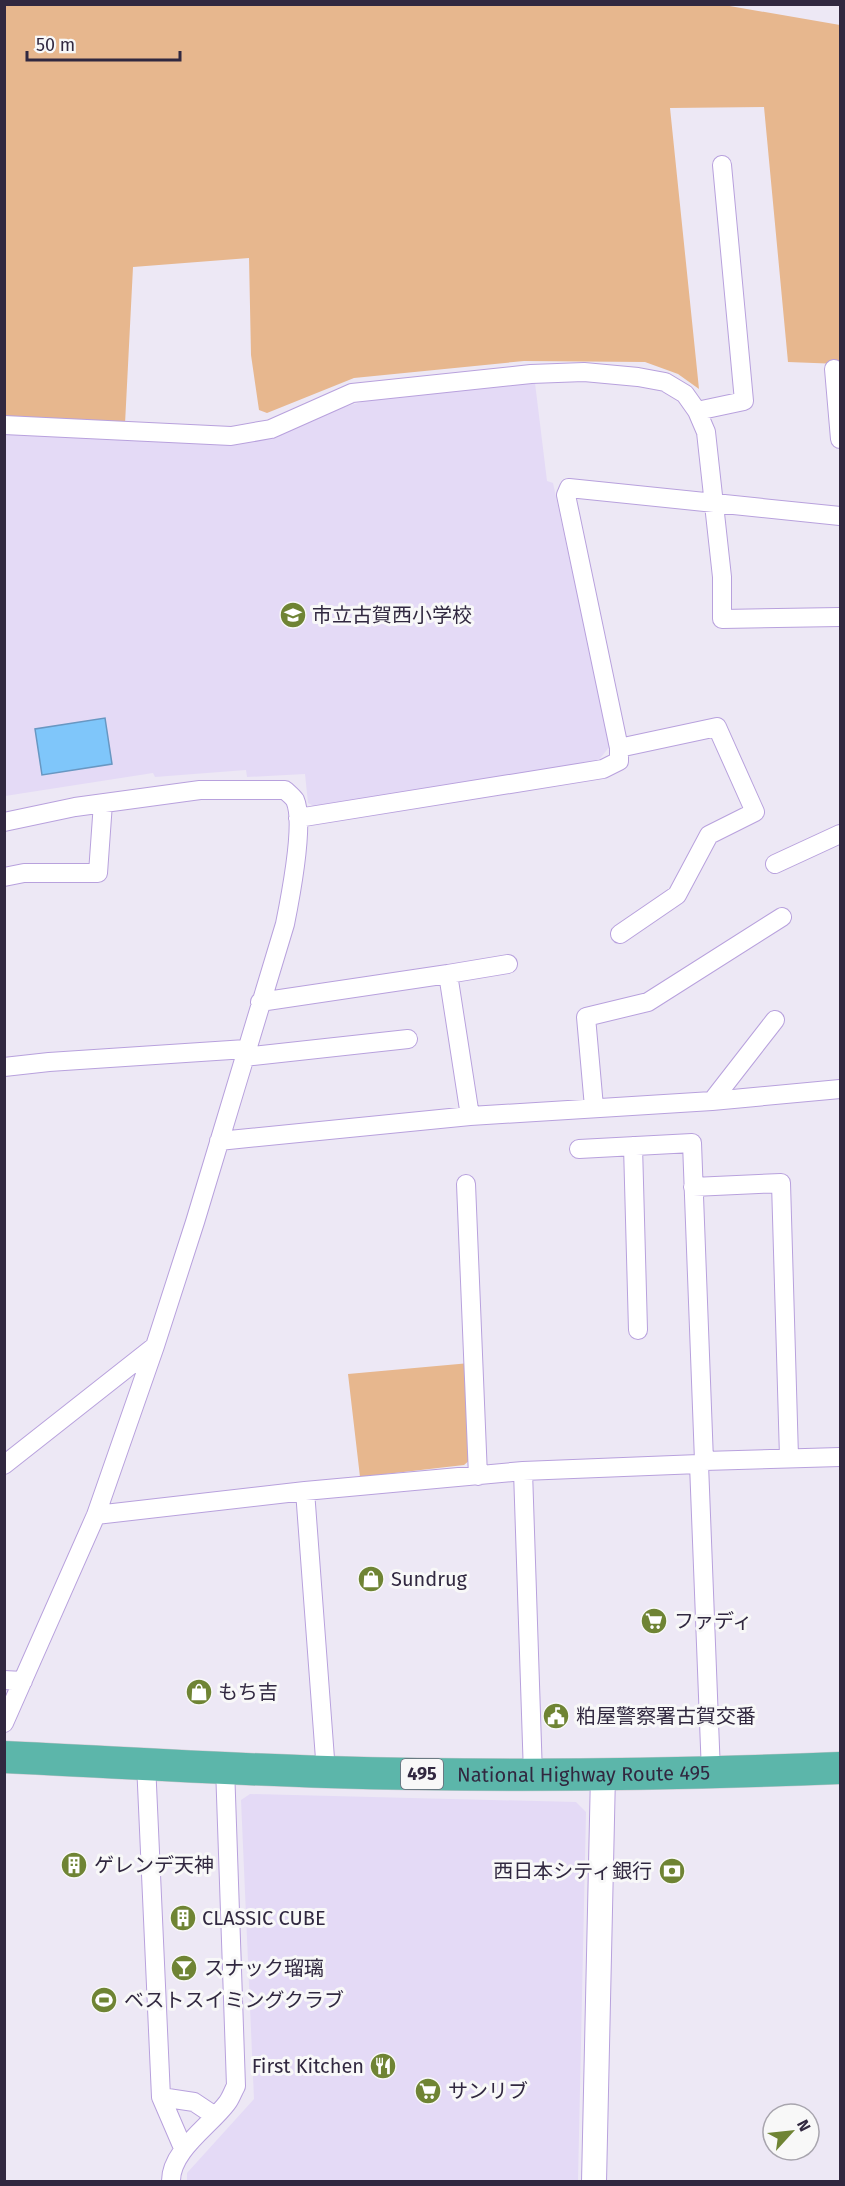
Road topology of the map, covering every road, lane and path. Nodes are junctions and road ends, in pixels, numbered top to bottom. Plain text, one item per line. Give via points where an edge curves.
1 (722, 165) dead end
2 (834, 369) dead end
3 (698, 411) junction
4 (4, 425) edge
5 (840, 439) edge
6 (714, 502) junction
7 (840, 516) edge
8 (840, 617) edge
9 (619, 748) junction
10 (103, 803) junction
11 (298, 818) junction
12 (4, 822) edge
13 (840, 834) edge
14 (775, 864) dead end
15 (4, 877) edge
16 (782, 917) dead end
17 (620, 934) dead end
18 (508, 964) dead end
19 (448, 974) junction
20 (260, 1002) junction
21 (775, 1020) dead end
22 (408, 1040) dead end
23 (245, 1053) junction
24 (4, 1066) edge
25 (840, 1089) edge
26 (712, 1101) junction
27 (594, 1107) junction
28 (470, 1116) junction
29 (219, 1141) junction
30 (633, 1146) junction
31 (579, 1149) dead end
32 (466, 1184) dead end
33 (693, 1187) junction
34 (638, 1330) dead end
35 (155, 1346) junction
36 (789, 1457) junction
37 (840, 1457) edge
38 (702, 1463) junction
39 (4, 1466) edge
40 (523, 1471) junction
41 (478, 1476) junction
42 (305, 1491) junction
43 (96, 1515) junction
44 (14, 1681) edge
45 (4, 1723) edge
46 (4, 1757) edge
47 (146, 1763) junction
48 (225, 1767) junction
49 (840, 1768) edge
50 (326, 1772) junction
51 (711, 1773) junction
52 (603, 1774) junction
53 (533, 1775) junction
54 (161, 2097) junction
55 (216, 2116) junction
56 (183, 2148) junction
57 (171, 2181) edge
58 (594, 2181) edge

1 - 3 street via 744,401
2 - 5 street
3 - 4 street via 685,394 665,382 584,372 352,393 271,429 231,436
3 - 6 street via 706,432
6 - 7 street
6 - 8 street via 722,619
6 - 9 street via 569,488 566,495
9 - 11 street via 619,761 603,769
9 - 17 street via 717,727 755,812 709,835 677,895
10 - 11 street via 200,790 285,790 295,800
10 - 12 street
10 - 15 street via 98,873 24,873
11 - 20 street via 294,884
13 - 14 street
16 - 27 street via 648,1002 586,1017
18 - 19 street
19 - 20 street
19 - 28 street
20 - 23 street
21 - 26 street
22 - 23 street
23 - 24 street
23 - 29 street
25 - 26 street
26 - 27 street
27 - 28 street
28 - 29 street
29 - 35 street
30 - 31 street
30 - 33 street via 692,1143
30 - 34 street
32 - 41 street
33 - 36 street via 781,1183
33 - 38 street
35 - 39 street
35 - 43 street
36 - 37 street
36 - 38 street
38 - 40 street
38 - 51 street
40 - 41 street
40 - 53 street
41 - 42 street
42 - 43 street
42 - 50 street
43 - 44 street
44 - 45 street
46 - 47 highway, National Highway Route 495 / 495
47 - 48 highway, National Highway Route 495 / 495
47 - 54 street
48 - 50 highway, National Highway Route 495 / 495
48 - 55 street via 236,2086
49 - 51 highway, National Highway Route 495 / 495
50 - 53 highway, National Highway Route 495 / 495
51 - 52 highway, National Highway Route 495 / 495
52 - 53 highway, National Highway Route 495 / 495
52 - 58 street
54 - 55 street via 194,2102
54 - 56 street
55 - 56 street
56 - 57 street via 171,2171

